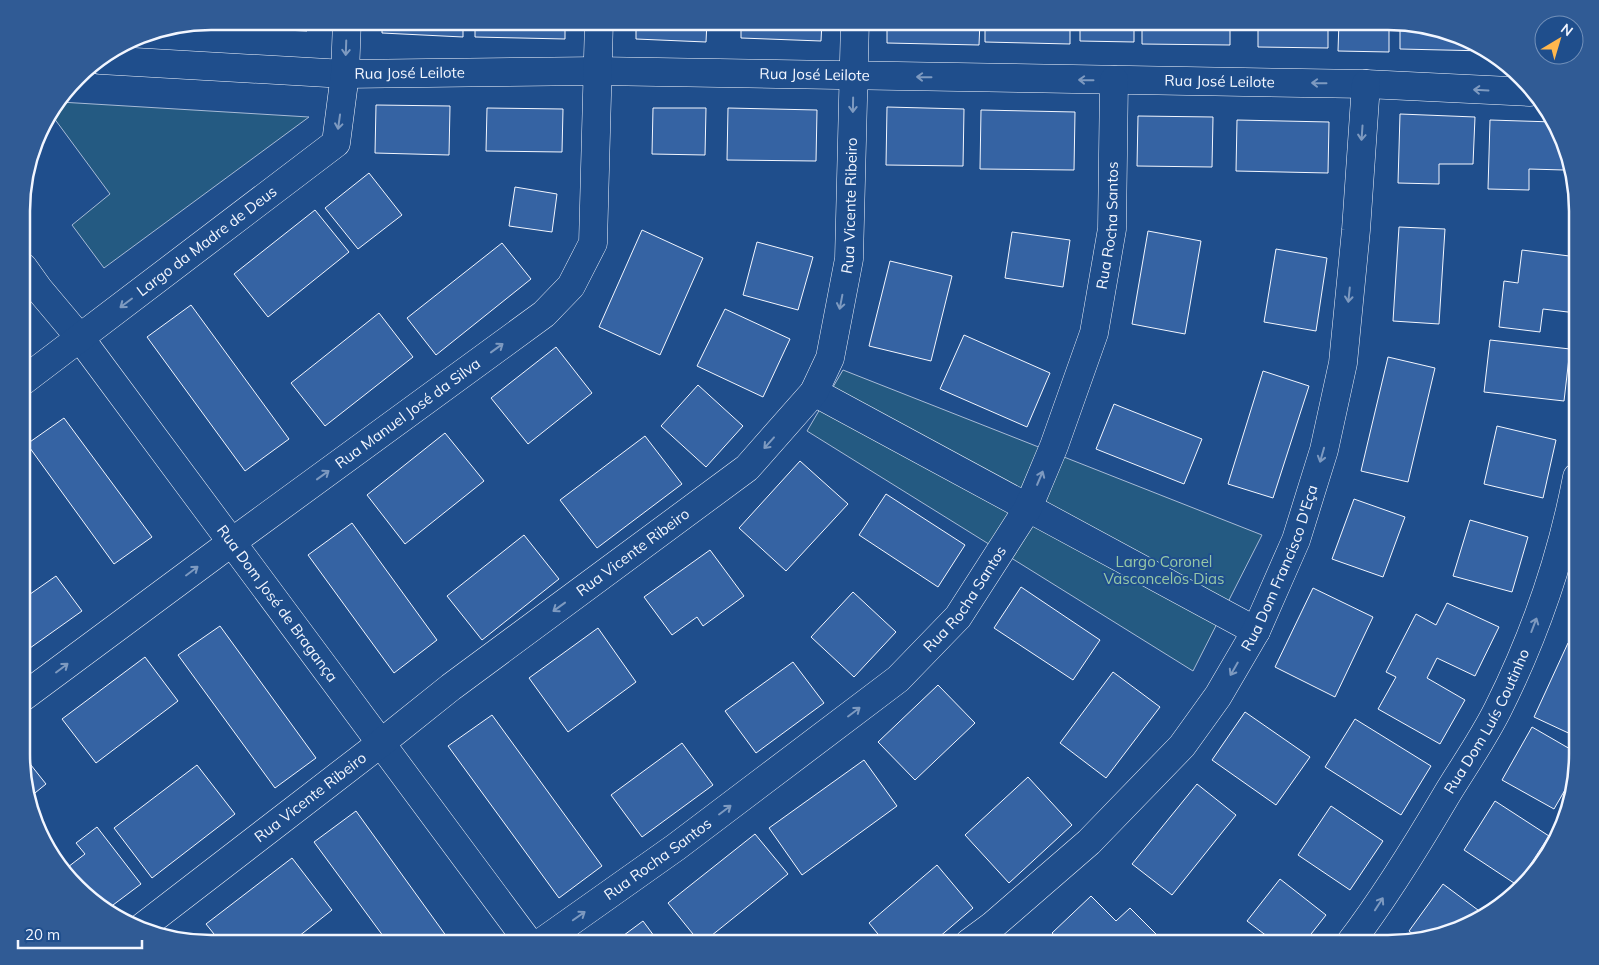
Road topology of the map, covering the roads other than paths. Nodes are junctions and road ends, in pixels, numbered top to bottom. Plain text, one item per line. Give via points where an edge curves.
1 (346, 30) edge
2 (598, 30) edge
3 (854, 30) edge
4 (111, 61) edge
5 (597, 71) junction
6 (345, 74) junction
7 (853, 76) junction
8 (1114, 80) junction
9 (1366, 84) junction
10 (1524, 92) edge
11 (30, 277) edge
12 (80, 338) junction
13 (30, 376) edge
14 (814, 392) junction
15 (1028, 508) junction
16 (1569, 521) edge
17 (232, 542) junction
18 (1256, 631) junction
19 (30, 692) edge
20 (381, 743) junction
21 (147, 923) edge
22 (523, 935) edge
23 (552, 935) edge
24 (980, 935) edge
25 (1356, 935) edge

1 -> 6 street, Largo da Madre de Deus
2 - 5 street, Rua Manuel José da Silva
3 - 7 street, Rua Vicente Ribeiro
4 - 6 street, Rua José Leilote
5 - 6 street, Rua José Leilote
5 - 7 street, Rua José Leilote
17 -> 5 street, Rua Manuel José da Silva via 544,314 571,286 593,243
6 -> 12 street, Largo da Madre de Deus via 336,143
8 -> 7 street, Rua José Leilote
7 -> 14 street, Rua Vicente Ribeiro via 849,259 830,358
9 -> 8 street, Rua José Leilote
15 -> 8 street, Rua Rocha Santos via 1094,333 1112,229
10 -> 9 street, Rua José Leilote
9 -> 18 street, Rua Dom Francisco D'Eça via 1343,362 1324,450 1296,540
11 - 12 street, Rua Dom José de Bragança
12 - 13 street, Largo da Madre de Deus
12 - 17 street, Rua Dom José de Bragança
14 - 15 street
14 -> 20 street, Rua Vicente Ribeiro via 747,468 451,687
15 - 18 street
23 -> 15 street, Rua Rocha Santos via 676,847 898,679 958,617
25 -> 16 street, Rua Dom Luís Coutinho via 1432,821 1497,710 1534,626
19 -> 17 street, Rua Manuel José da Silva
17 - 20 street, Rua Dom José de Bragança
18 -> 24 street, Rua Dom Francisco D'Eça via 1218,696 1182,746 1089,842
20 - 21 street, Rua Vicente Ribeiro
20 - 22 street, Rua Dom José de Bragança

